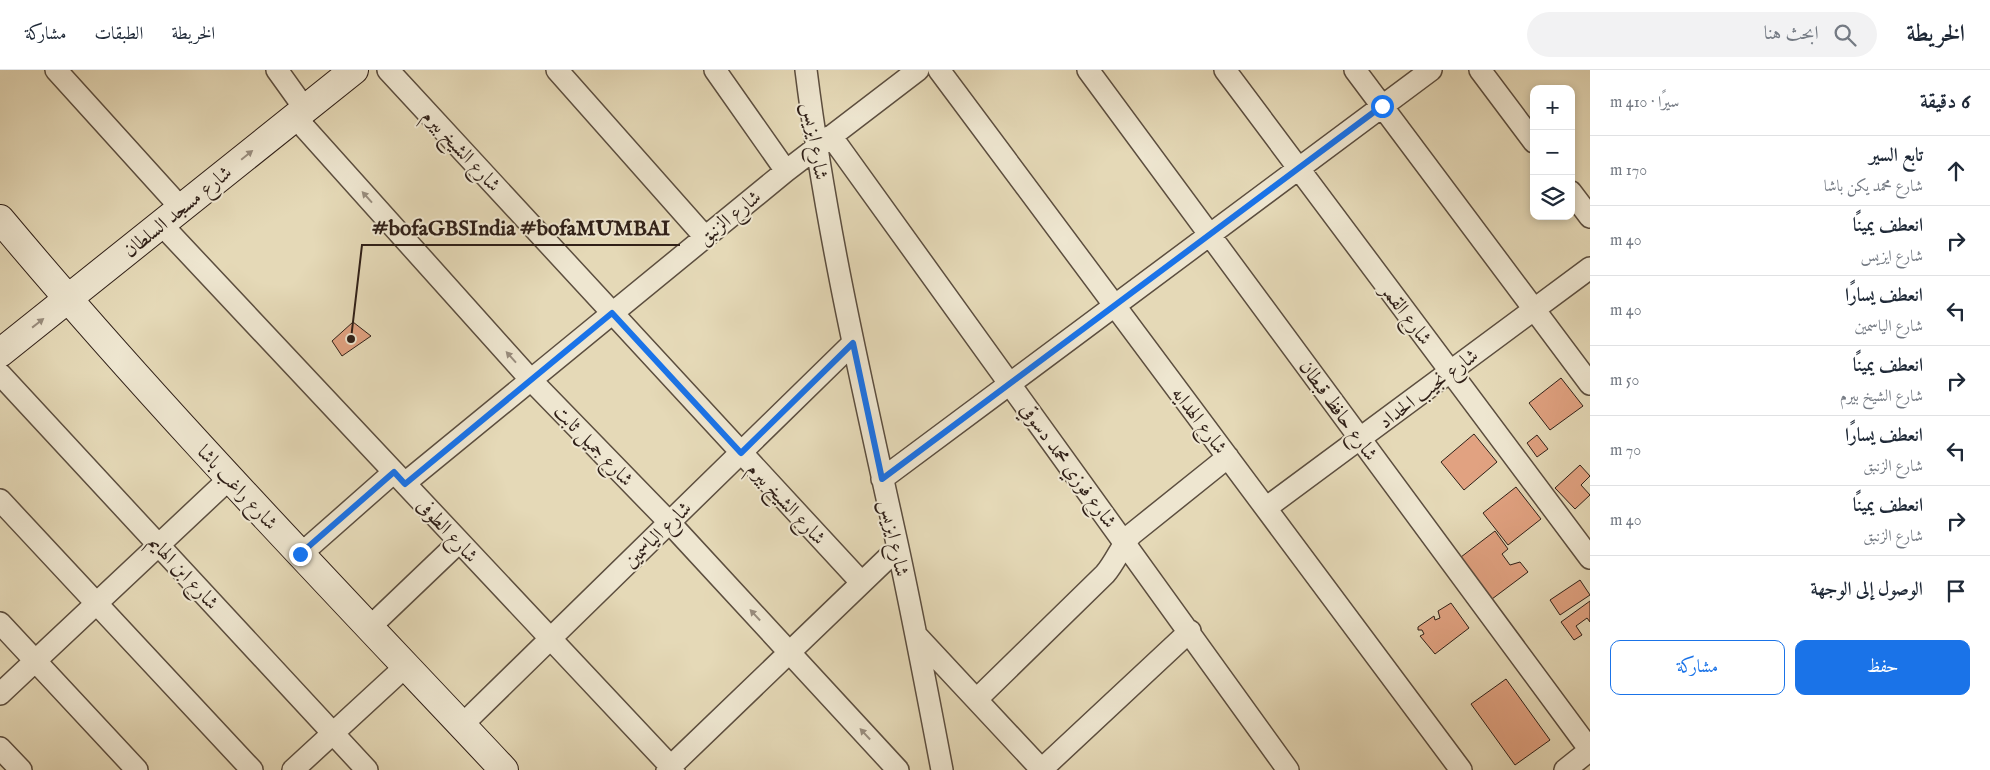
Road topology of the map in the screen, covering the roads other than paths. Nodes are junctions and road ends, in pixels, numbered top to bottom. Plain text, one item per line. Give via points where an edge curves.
1 (56, 70) edge
2 (277, 70) edge
3 (354, 70) edge
4 (388, 70) edge
5 (557, 70) edge
6 (715, 70) edge
7 (806, 70) edge
8 (918, 70) edge
9 (939, 70) edge
10 (1088, 70) edge
11 (1225, 70) edge
12 (1355, 70) edge
13 (1431, 70) edge
14 (1480, 70) edge
15 (1382, 106) junction
16 (300, 113) junction
17 (1530, 137) edge
18 (823, 142) junction
19 (1299, 169) junction
20 (786, 171) junction
21 (1575, 197) edge
22 (171, 216) junction
23 (1590, 217) edge
24 (0, 219) edge
25 (1210, 235) junction
26 (705, 236) junction
27 (1590, 268) edge
28 (67, 300) junction
29 (1115, 306) junction
30 (1534, 309) junction
31 (612, 313) junction
32 (853, 343) junction
33 (0, 353) edge
34 (1450, 372) junction
35 (0, 374) edge
36 (531, 380) junction
37 (1010, 384) junction
38 (1590, 384) edge
39 (1360, 438) junction
40 (741, 453) junction
41 (1228, 457) junction
42 (230, 478) junction
43 (399, 478) junction
44 (882, 479) junction
45 (0, 500) edge
46 (1266, 508) junction
47 (669, 522) junction
48 (459, 542) junction
49 (1125, 542) junction
50 (158, 545) junction
51 (898, 548) junction
52 (300, 554) junction
53 (1590, 558) edge
54 (861, 582) junction
55 (96, 603) junction
56 (0, 623) edge
57 (370, 627) junction
58 (1190, 631) junction
59 (916, 635) junction
60 (551, 639) junction
61 (789, 652) junction
62 (35, 661) junction
63 (406, 666) junction
64 (0, 694) edge
65 (977, 698) junction
66 (462, 725) junction
67 (333, 733) junction
68 (0, 748) edge
69 (1590, 750) edge
70 (670, 769) edge
71 (21, 770) edge
72 (137, 770) edge
73 (252, 770) edge
74 (292, 770) edge
75 (367, 770) edge
76 (504, 770) edge
77 (898, 770) edge
78 (942, 770) edge
79 (1042, 770) edge
80 (1288, 770) edge
81 (1461, 770) edge
82 (1565, 770) edge

1 - 22 street, شارع الطوفى
2 - 16 street, شارع جميل ثابت
3 - 16 street, شارع مسجد السلطان
4 - 31 street, شارع الشيخ بيرم
5 - 26 street
6 - 20 street
7 - 18 street, شارع ايزيس
8 - 18 street, شارع الزنبق
9 - 29 street, شارع الهدايه
10 - 25 street, شارع حافظ قبطان
11 - 19 street, شارع القمر
12 - 15 street
13 - 15 street
14 - 17 street
15 - 19 street
15 - 30 street
22 -> 16 street, شارع مسجد السلطان
36 -> 16 street, شارع جميل ثابت
18 - 20 street, شارع الزنبق
18 - 32 street, شارع ايزيس
18 - 37 street, شارع فوزي محمد دسوقي
19 - 25 street
19 - 34 street, شارع القمر
20 - 26 street, شارع الزنبق
21 - 23 street
22 - 28 street, شارع مسجد السلطان
22 - 43 street, شارع الطوفى
24 - 28 street, شارع راغب باشا
25 - 29 street
25 - 39 street, شارع حافظ قبطان
26 - 31 street, شارع الزنبق
27 - 30 street, شارع نجيب الحداد
33 -> 28 street, شارع مسجد السلطان
28 - 42 street, شارع راغب باشا
29 - 37 street
29 - 41 street, شارع الهدايه
30 - 34 street, شارع نجيب الحداد
30 - 38 street
31 - 36 street, شارع الزنبق
31 - 40 street, شارع الشيخ بيرم
32 - 40 street, شارع الياسمين
32 - 44 street, شارع ايزيس
34 - 39 street, شارع نجيب الحداد
34 - 53 street, شارع القمر
35 - 50 street, شارع ابن الهايم
36 - 43 street, شارع الزنبق
36 - 47 street, شارع جميل ثابت
37 - 44 street
37 - 49 street, شارع فوزي محمد دسوقي
39 - 46 street, شارع نجيب الحداد
39 - 69 street, شارع حافظ قبطان
40 - 47 street, شارع الياسمين
40 - 54 street, شارع الشيخ بيرم
41 - 46 street, شارع الهدايه
41 - 49 street via 1144,523
42 - 50 street
42 - 52 street, شارع راغب باشا
43 - 48 street, شارع الطوفى
43 - 52 street, شارع الزنبق
44 - 51 street, شارع ايزيس
45 - 55 street
46 - 81 street, شارع الهدايه
47 - 60 street, شارع الياسمين
61 -> 47 street, شارع جميل ثابت
48 - 57 street
48 - 60 street, شارع الطوفى
49 - 58 street, شارع فوزي محمد دسوقي
49 - 65 street via 1105,574
50 - 55 street
50 - 67 street, شارع ابن الهايم
51 - 54 street
51 - 59 street, شارع ايزيس
52 - 57 street, شارع راغب باشا
54 - 61 street
55 - 62 street
55 - 73 street
56 - 62 street
57 - 63 street, شارع راغب باشا
58 - 79 street
58 - 80 street, شارع فوزي محمد دسوقي
59 - 65 street
59 - 78 street, شارع ايزيس
60 - 66 street, شارع الياسمين
60 - 70 street, شارع الطوفى
61 - 70 street
77 -> 61 street, شارع جميل ثابت
62 - 64 street
62 - 72 street
63 - 66 street, شارع راغب باشا
63 - 67 street
65 - 79 street
66 - 76 street, شارع راغب باشا
67 - 74 street
67 - 75 street, شارع ابن الهايم
68 - 71 street
69 - 82 street

